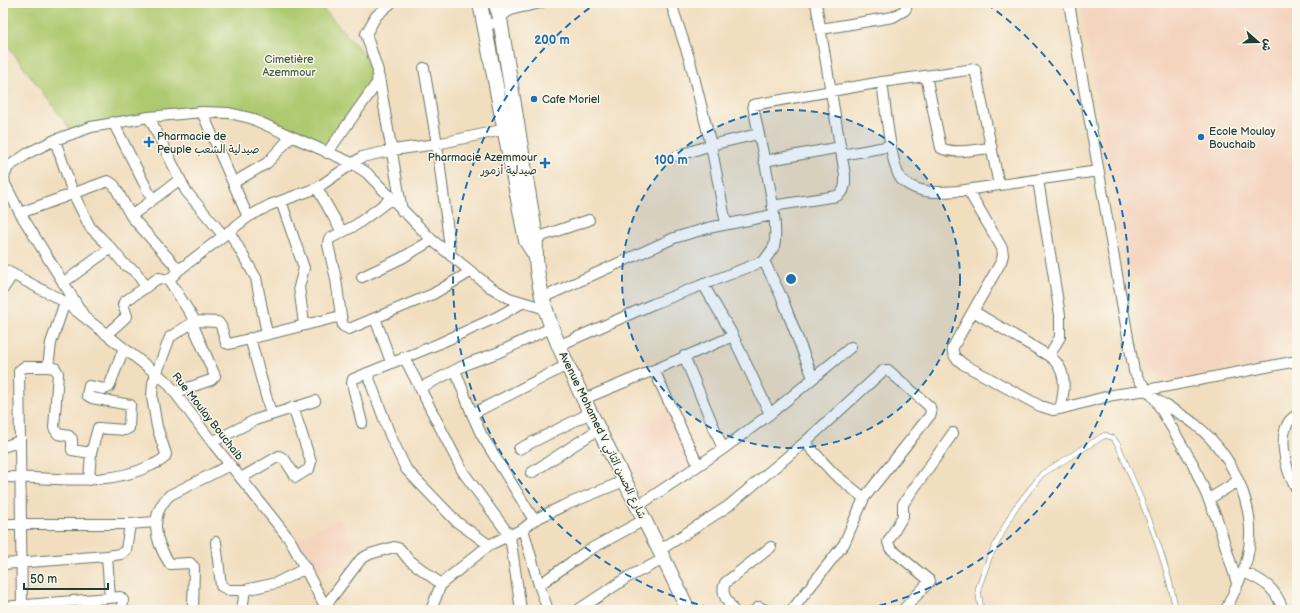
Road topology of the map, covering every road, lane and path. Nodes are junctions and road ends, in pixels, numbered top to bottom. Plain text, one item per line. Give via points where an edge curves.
1 (391, 3) edge
2 (495, 3) edge
3 (541, 3) edge
4 (671, 3) edge
5 (816, 3) edge
6 (908, 3) edge
7 (1069, 3) edge
8 (480, 5) edge
9 (504, 16) junction
10 (484, 24) junction
11 (821, 29) junction
12 (424, 68) dead end
13 (926, 76) junction
14 (379, 77) junction
15 (882, 82) junction
16 (832, 91) junction
17 (202, 112) junction
18 (149, 117) junction
19 (113, 122) junction
20 (510, 128) junction
21 (758, 134) junction
22 (290, 137) junction
23 (55, 140) junction
24 (437, 144) junction
25 (711, 145) junction
26 (891, 146) junction
27 (992, 148) junction
28 (393, 150) junction
29 (842, 151) junction
30 (327, 153) junction
31 (676, 156) dead end
32 (764, 160) junction
33 (352, 163) junction
34 (1098, 171) junction
35 (179, 180) junction
36 (1038, 180) junction
37 (234, 183) junction
38 (4, 185) edge
39 (999, 185) junction
40 (317, 188) junction
41 (968, 190) junction
42 (73, 193) junction
43 (152, 199) junction
44 (391, 199) junction
45 (281, 201) junction
46 (402, 211) junction
47 (773, 211) junction
48 (20, 214) junction
49 (131, 216) junction
50 (248, 217) junction
51 (589, 220) dead end
52 (726, 224) junction
53 (342, 232) junction
54 (226, 233) junction
55 (432, 240) junction
56 (531, 240) junction
57 (111, 248) junction
58 (451, 256) junction
59 (764, 261) junction
60 (3, 269) edge
61 (179, 270) junction
62 (470, 272) junction
63 (13, 274) junction
64 (362, 277) dead end
65 (169, 280) junction
66 (63, 283) junction
67 (703, 284) junction
68 (146, 287) junction
69 (3, 289) edge
70 (65, 302) junction
71 (522, 303) junction
72 (544, 304) junction
73 (973, 311) junction
74 (84, 316) junction
75 (341, 316) junction
76 (375, 318) junction
77 (193, 322) junction
78 (304, 324) junction
79 (553, 328) junction
80 (107, 334) junction
81 (267, 334) junction
82 (733, 336) junction
83 (250, 338) junction
84 (560, 345) junction
85 (851, 347) dead end
86 (124, 348) junction
87 (684, 356) junction
88 (1049, 356) junction
89 (404, 357) junction
90 (1297, 361) edge
91 (391, 362) junction
92 (567, 365) junction
93 (48, 367) junction
94 (455, 370) junction
95 (654, 370) junction
96 (156, 372) junction
97 (367, 373) junction
98 (813, 378) junction
99 (420, 388) junction
100 (1147, 390) junction
101 (176, 392) junction
102 (584, 399) junction
103 (1155, 399) junction
104 (315, 401) dead end
105 (293, 407) junction
106 (1060, 409) junction
107 (590, 412) junction
108 (270, 414) junction
109 (472, 414) junction
110 (770, 414) junction
111 (1297, 415) edge
112 (362, 423) dead end
113 (599, 429) junction
114 (953, 433) dead end
115 (20, 441) junction
116 (212, 442) junction
117 (805, 442) junction
118 (3, 447) edge
119 (519, 449) dead end
120 (722, 449) junction
121 (91, 453) junction
122 (230, 465) junction
123 (698, 465) junction
124 (531, 473) dead end
125 (3, 477) edge
126 (21, 477) junction
127 (241, 478) junction
128 (89, 480) junction
129 (624, 481) junction
130 (1238, 481) junction
131 (1297, 489) edge
132 (864, 498) junction
133 (1209, 499) junction
134 (638, 506) junction
135 (534, 520) junction
136 (644, 520) junction
137 (155, 522) junction
138 (3, 524) edge
139 (130, 524) junction
140 (21, 525) junction
141 (523, 529) junction
142 (510, 536) junction
143 (216, 542) dead end
144 (489, 545) junction
145 (771, 547) dead end
146 (662, 554) junction
147 (107, 556) junction
148 (21, 562) junction
149 (3, 564) edge
150 (306, 568) junction
151 (1243, 572) junction
152 (1237, 583) junction
153 (441, 584) junction
154 (539, 585) junction
155 (245, 590) junction
156 (110, 598) junction
157 (3, 607) edge
158 (22, 608) edge
159 (326, 608) edge
160 (122, 610) edge
161 (193, 610) edge
162 (242, 610) edge
163 (431, 610) edge
164 (521, 610) edge
165 (548, 610) edge
166 (578, 610) edge
167 (688, 610) edge
168 (733, 610) edge
169 (755, 610) edge
170 (766, 610) edge
171 (792, 610) edge
172 (903, 610) edge
173 (981, 610) edge
174 (1176, 610) edge
175 (1226, 610) edge
176 (1283, 610) edge

1 - 14 street via 376,16 366,34
2 - 8 street
2 - 9 main road, Avenue Mohamed V شارع الحسن الثاني
3 - 9 street
4 - 25 street via 690,61
5 - 11 street
6 - 11 street via 905,10 894,16
7 - 34 street
8 - 10 main road, Avenue Mohamed V شارع الحسن الثاني
9 - 10 street via 492,24
9 - 20 main road, Avenue Mohamed V شارع الحسن الثاني
10 - 20 main road, Avenue Mohamed V شارع الحسن الثاني
11 - 16 street
12 - 24 street
13 - 15 street
13 - 27 street via 941,148 958,152
13 - 27 street via 976,69
14 - 28 street
14 - 30 street via 376,86
15 - 16 street
15 - 26 street
16 - 21 street via 753,105
16 - 29 street
17 - 18 street
17 - 22 street via 238,115
17 - 37 street
18 - 19 street
18 - 35 street
19 - 23 street via 91,126
19 - 43 street
20 - 24 street
20 - 56 main road, Avenue Mohamed V شارع الحسن الثاني
21 - 25 street
21 - 32 street
22 - 30 street
22 - 37 street via 267,163
23 - 38 street via 12,163 5,172
23 - 42 street
24 - 28 street
24 - 58 street
25 - 31 street
25 - 52 street
26 - 29 street
26 - 41 street via 901,180 923,191 937,193
27 - 39 street
28 - 33 street via 367,155
28 - 46 street
29 - 32 street
29 - 47 street via 845,184 843,191 837,196
30 - 33 street
32 - 47 street
33 - 40 street
33 - 44 street via 367,173
34 - 36 street
34 - 100 street via 1131,360 1137,376
35 - 43 street
35 - 54 street via 191,199
36 - 39 street
36 - 88 street via 1060,315 1060,337
37 - 50 street
38 - 48 street
39 - 41 street
40 - 45 street
40 - 53 street
41 - 73 street via 1002,248 1003,255
42 - 48 street
42 - 49 street via 111,182
42 - 57 street via 90,227
43 - 49 street
44 - 46 street
44 - 53 street via 364,220
45 - 50 street
45 - 78 street via 304,268 299,287
46 - 55 street
47 - 52 street
47 - 59 street via 774,245
48 - 66 street
49 - 61 street
50 - 54 street
51 - 56 street
52 - 72 street via 653,246
53 - 75 street via 330,237 328,245
54 - 61 street
54 - 81 street via 256,278
55 - 58 street
55 - 64 street
56 - 72 main road, Avenue Mohamed V شارع الحسن الثاني
57 - 66 street
57 - 68 street via 124,264 136,272
58 - 62 street
59 - 67 street
59 - 98 street via 782,298
60 - 63 street, Rue Moulay Bouchaib
61 - 65 street
62 - 71 street via 490,288
62 - 76 street via 433,294
63 - 69 street
63 - 70 street, Rue Moulay Bouchaib
65 - 68 street via 158,278
65 - 77 street
66 - 74 street
67 - 82 street
67 - 84 street
68 - 80 street via 124,302 126,316
70 - 74 street, Rue Moulay Bouchaib
70 - 93 street via 51,343
71 - 72 street
71 - 89 street via 497,317
72 - 79 main road, Avenue Mohamed V شارع الحسن الثاني
73 - 88 street
73 - 106 street via 954,343 952,353 955,357 1040,406 1053,410
74 - 80 street, Rue Moulay Bouchaib
75 - 76 street via 343,326 349,329
75 - 78 street
76 - 91 street
77 - 83 street via 218,322 227,344
77 - 96 street via 170,337
77 - 101 street via 215,376 211,380
78 - 81 street
79 - 84 main road, Avenue Mohamed V شارع الحسن الثاني
79 - 94 street
80 - 86 street, Rue Moulay Bouchaib
81 - 83 street
82 - 87 street
82 - 110 street
83 - 108 street
84 - 92 main road, Avenue Mohamed V شارع الحسن الثاني
85 - 98 street
86 - 96 street, Rue Moulay Bouchaib
86 - 121 street via 109,387 89,386 87,395 130,405 129,428 98,428
87 - 95 street
87 - 120 street
88 - 106 street via 1060,366 1064,379
89 - 91 street
89 - 99 street
90 - 100 street
91 - 97 street
92 - 102 main road, Avenue Mohamed V شارع الحسن الثاني
92 - 109 street
93 - 115 street via 24,367 19,371
93 - 121 street via 55,368 58,372 54,431 71,437 74,451
94 - 99 street
94 - 109 street
95 - 102 street
95 - 123 street
96 - 101 street, Rue Moulay Bouchaib
96 - 128 street via 152,397 166,457 137,471
97 - 112 street via 352,381
97 - 144 street via 390,435 406,469 458,522
98 - 110 street
99 - 142 street via 463,472
100 - 103 street
100 - 106 street via 1113,395
101 - 116 street, Rue Moulay Bouchaib
102 - 107 main road, Avenue Mohamed V شارع الحسن الثاني
103 - 130 street via 1196,425 1228,460
103 - 133 street via 1193,464
104 - 105 street
105 - 108 street
105 - 127 street via 311,462 309,469 294,476 285,460 279,456
107 - 113 main road, Avenue Mohamed V شارع الحسن الثاني
107 - 119 street
108 - 116 street
109 - 135 street via 481,434
110 - 120 street
111 - 131 street via 1286,425 1283,442 1289,473
113 - 124 street
113 - 129 main road, Avenue Mohamed V شارع الحسن الثاني
114 - 172 street via 903,504 903,516 888,542 890,548 930,581
115 - 118 street
115 - 126 street
116 - 122 street, Rue Moulay Bouchaib
117 - 132 street via 833,473
117 - 132 street via 886,370 930,407 931,414
117 - 146 street via 727,507
120 - 123 street
121 - 128 street
122 - 127 street, Rue Moulay Bouchaib
122 - 137 street via 170,495 163,503
123 - 134 street
125 - 126 street
126 - 128 street
126 - 140 street
127 - 150 street, Rue Moulay Bouchaib via 290,540
129 - 134 main road, Avenue Mohamed V شارع الحسن الثاني
129 - 135 street
130 - 133 street
130 - 151 street via 1245,498 1250,528
132 - 171 street via 844,544
133 - 152 street via 1225,540
134 - 136 main road, Avenue Mohamed V شارع الحسن الثاني
135 - 141 street
136 - 146 main road, Avenue Mohamed V شارع الحسن الثاني
136 - 154 street via 587,551
137 - 139 street
137 - 161 street via 155,531 168,562 173,565 190,563 194,567
138 - 140 street
139 - 140 street
139 - 147 street via 126,550 121,554
140 - 148 street
141 - 142 street
141 - 154 street
142 - 144 street
142 - 164 street
143 - 155 street via 221,586 229,590
144 - 153 street
145 - 168 street via 725,583 722,590
146 - 166 street
146 - 167 main road, Avenue Mohamed V شارع الحسن الثاني
147 - 148 street
147 - 156 street
148 - 149 street
148 - 158 street
150 - 155 street via 276,583
150 - 159 street, Rue Moulay Bouchaib
151 - 152 street
151 - 176 street via 1271,587
152 - 175 street
153 - 159 street via 408,559 400,549 394,547 361,559
153 - 163 street
154 - 165 street
155 - 162 street
156 - 158 street
156 - 160 street via 123,599
157 - 158 street
169 - 170 street via 759,607
173 - 174 lane via 978,589 990,556 1013,511 1042,474 1105,435 1113,438 1118,445 1145,508 1171,584

